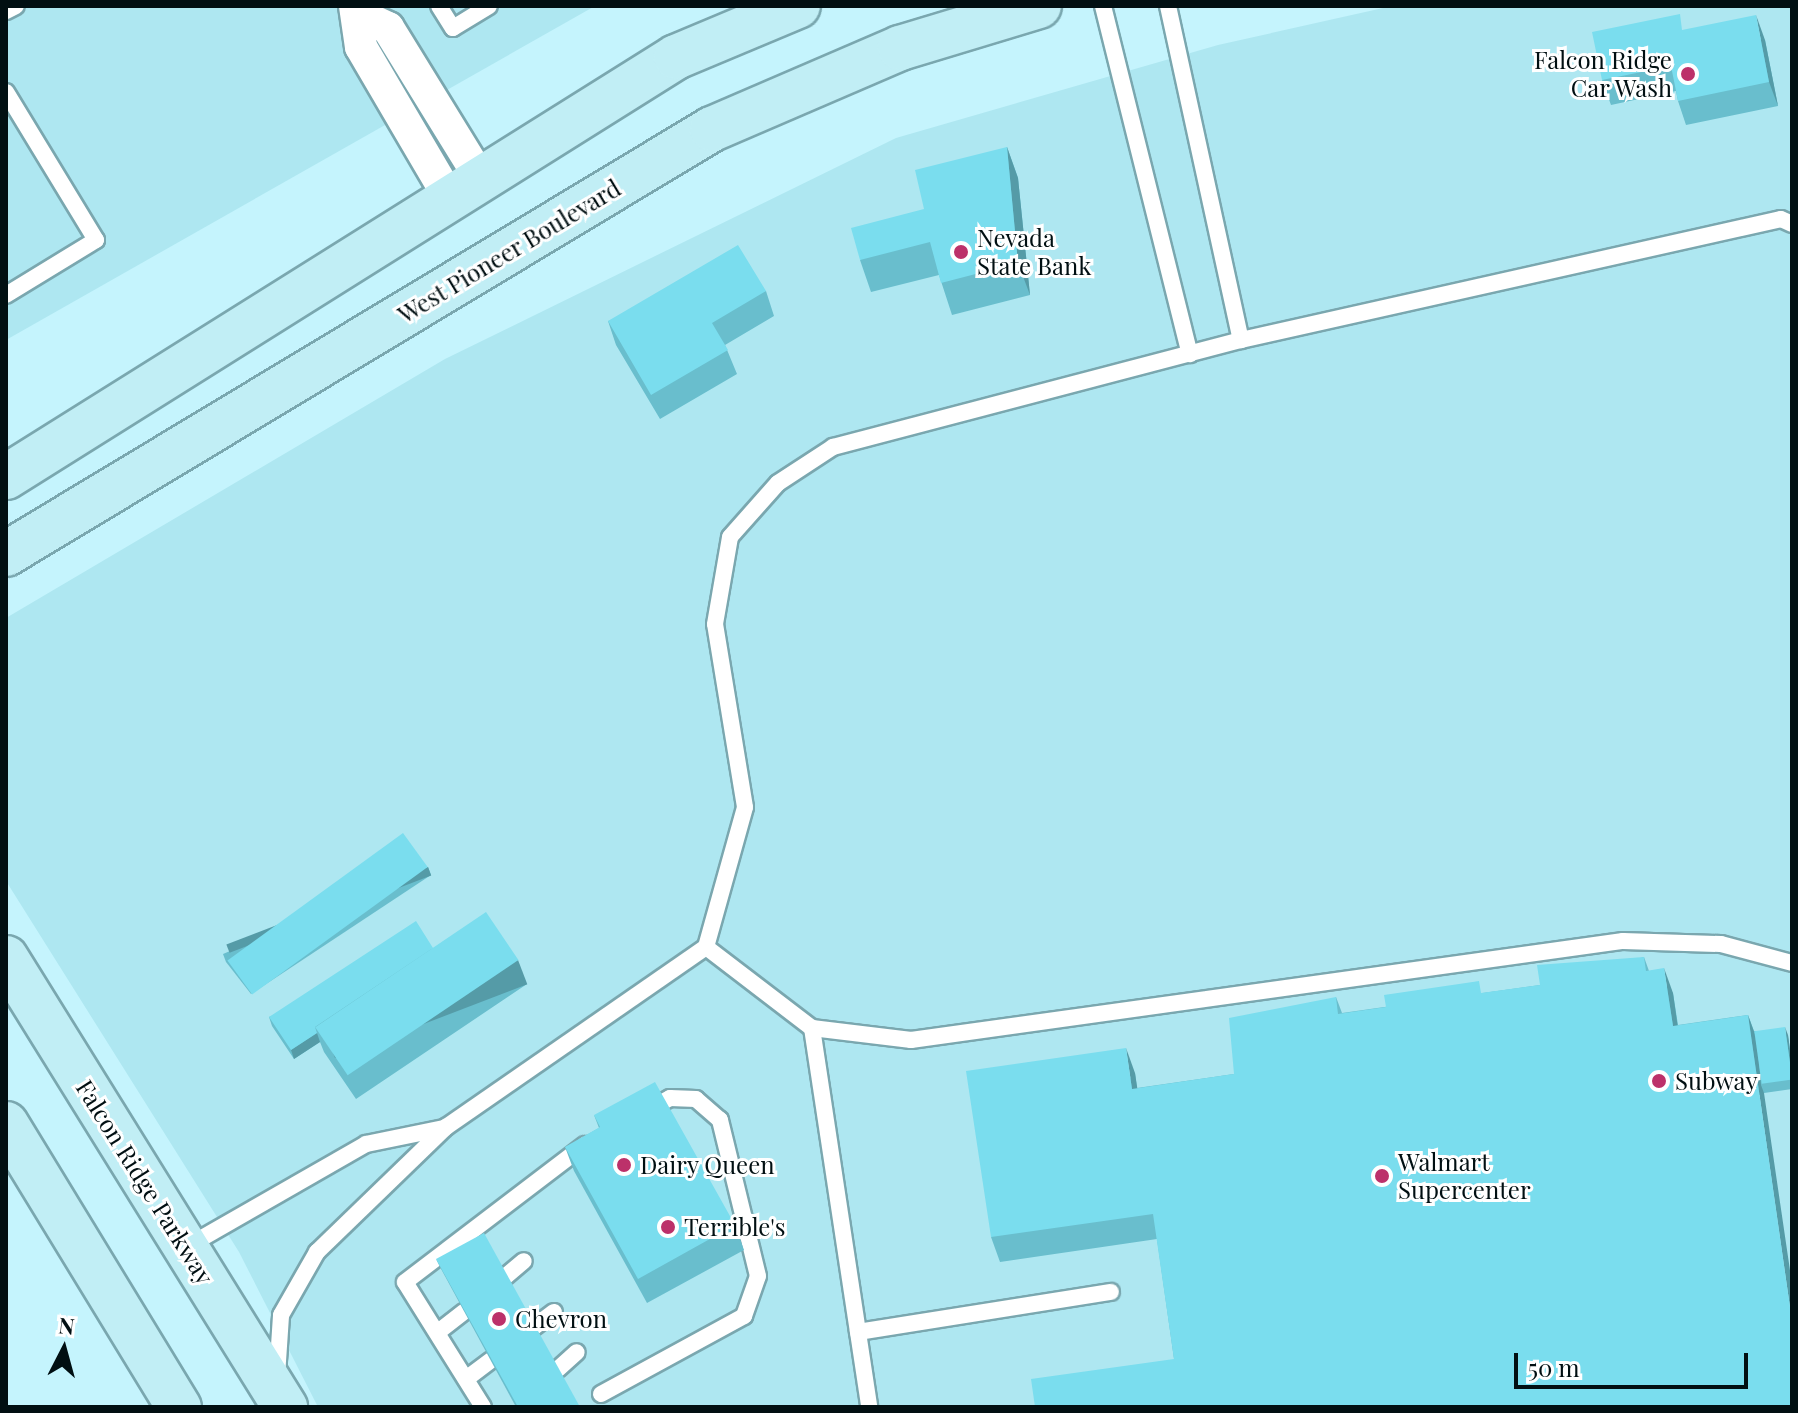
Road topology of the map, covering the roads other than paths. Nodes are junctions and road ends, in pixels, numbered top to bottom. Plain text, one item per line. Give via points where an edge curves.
1 (16, 6) edge
2 (439, 6) edge
3 (489, 6) edge
4 (798, 6) edge
5 (1039, 6) edge
6 (1103, 6) edge
7 (1168, 6) edge
8 (6, 11) edge
9 (358, 11) edge
10 (6, 92) edge
11 (466, 189) junction
12 (1792, 224) edge
13 (6, 295) edge
14 (1241, 340) junction
15 (1190, 354) junction
16 (6, 477) edge
17 (6, 554) edge
18 (706, 947) junction
19 (6, 958) edge
20 (1792, 963) edge
21 (812, 1028) junction
22 (633, 1119) edge
23 (6, 1124) edge
24 (446, 1127) junction
25 (608, 1132) edge
26 (186, 1247) junction
27 (524, 1261) dead end
28 (506, 1276) edge
29 (1111, 1292) dead end
30 (464, 1312) edge
31 (554, 1312) dead end
32 (534, 1327) edge
33 (438, 1332) junction
34 (858, 1332) junction
35 (577, 1352) dead end
36 (491, 1360) edge
37 (558, 1369) edge
38 (466, 1379) junction
39 (601, 1394) dead end
40 (280, 1400) edge
41 (179, 1407) edge
42 (483, 1407) edge
43 (869, 1407) edge

1 - 8 lane
2 - 3 lane via 453,28
4 - 11 main road via 676,57
5 - 17 main road, West Pioneer Boulevard via 900,48 712,129
6 - 15 lane
7 - 14 lane
9 - 11 street via 388,28
10 - 13 lane via 96,240
11 - 16 main road
12 - 14 lane via 1781,219
14 - 15 lane
15 - 18 lane via 833,447 778,483 730,537 715,624 745,807
18 - 21 lane
18 - 24 lane
19 - 26 main road, Falcon Ridge Parkway
20 - 21 lane via 1721,944 1623,941 911,1040
21 - 34 lane
22 - 39 lane via 670,1098 711,1107 758,1276 744,1316
23 - 41 main road
24 - 26 lane via 366,1144
24 - 40 lane via 317,1252 281,1315
25 - 33 lane via 405,1282
26 - 40 main road, Falcon Ridge Parkway
27 - 28 lane
29 - 34 lane
30 - 33 lane
31 - 32 lane
33 - 38 lane
34 - 43 lane
35 - 37 lane
36 - 38 lane
38 - 42 lane

